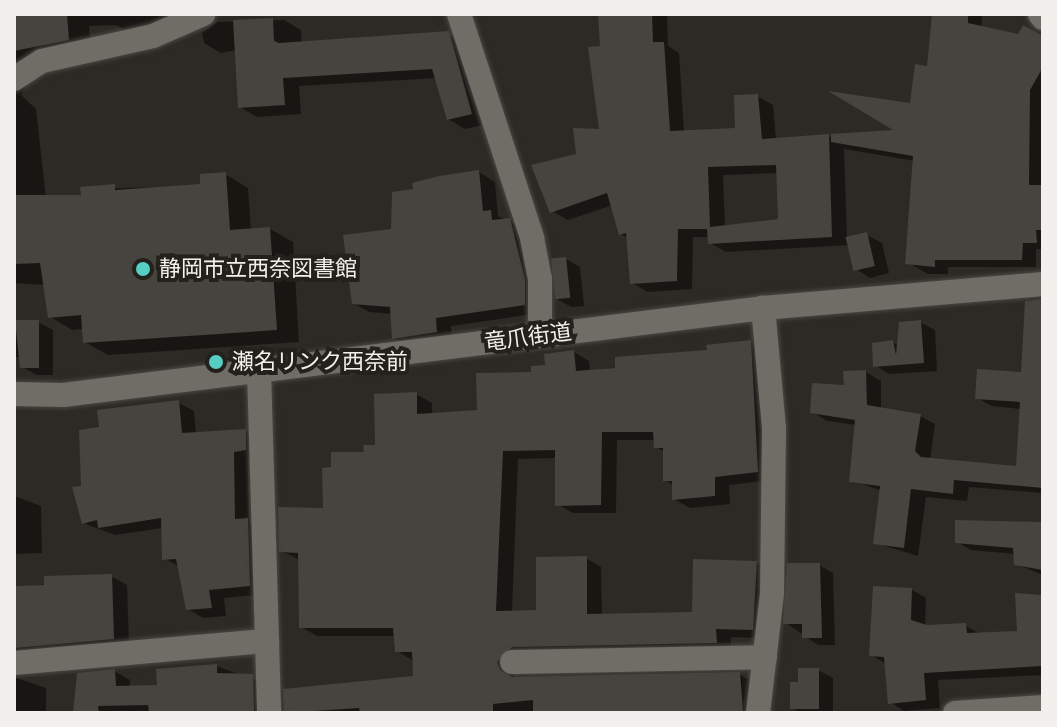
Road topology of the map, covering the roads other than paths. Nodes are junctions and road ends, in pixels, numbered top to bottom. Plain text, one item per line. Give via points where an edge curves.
1 (203, 14) edge
2 (459, 14) edge
3 (14, 79) edge
4 (1043, 284) edge
5 (763, 308) junction
6 (540, 335) junction
7 (259, 371) junction
8 (14, 394) edge
9 (267, 641) junction
10 (765, 657) junction
11 (512, 662) dead end
12 (14, 663) edge
13 (1043, 707) edge
14 (269, 713) edge
15 (758, 713) edge
16 (955, 713) edge

1 - 3 street via 153,36 42,61
2 - 6 street via 532,238
4 - 5 street, 竜爪街道
5 - 6 street, 竜爪街道
5 - 10 street via 774,428 772,593
6 - 7 street, 竜爪街道
7 - 8 street, 竜爪街道 via 63,395
7 - 9 street
9 - 12 street
9 - 14 street
10 - 11 street
10 - 15 street
13 - 16 street

